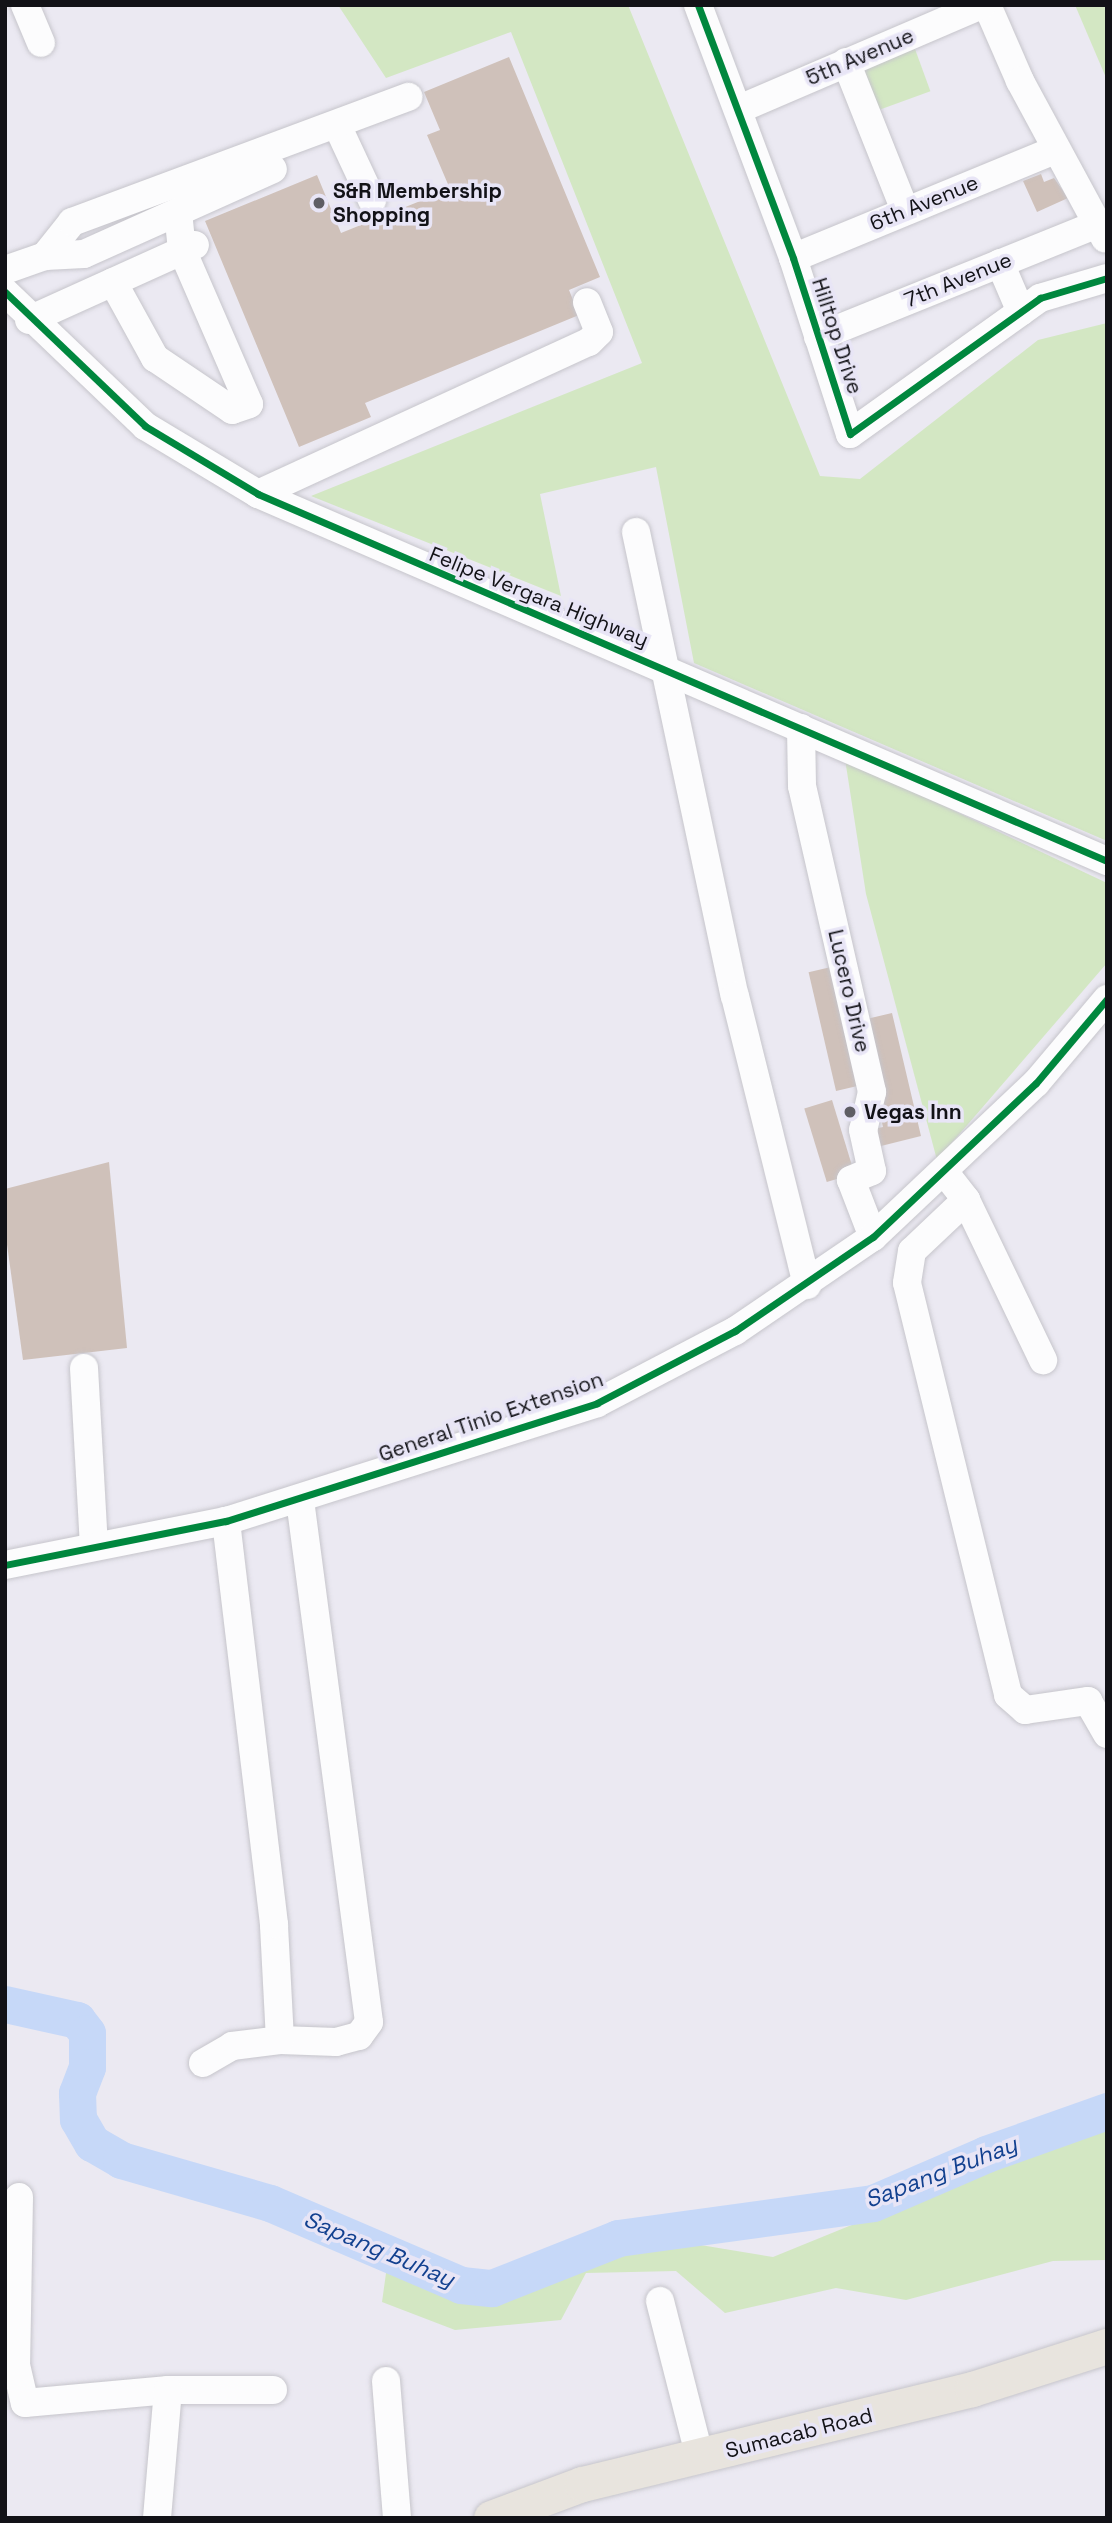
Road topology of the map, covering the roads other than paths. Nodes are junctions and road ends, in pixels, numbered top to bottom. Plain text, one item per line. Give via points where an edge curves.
1 (25, 5) edge
2 (982, 5) edge
3 (987, 5) edge
4 (699, 6) edge
5 (41, 43) dead end
6 (846, 62) junction
7 (409, 97) dead end
8 (739, 109) junction
9 (337, 125) junction
10 (1055, 150) junction
11 (273, 169) dead end
12 (372, 200) dead end
13 (905, 210) junction
14 (178, 212) junction
15 (1102, 232) edge
16 (188, 247) junction
17 (45, 256) junction
18 (793, 258) junction
19 (1000, 263) junction
20 (5, 270) edge
21 (1107, 278) edge
22 (113, 282) junction
23 (5, 292) edge
24 (587, 302) dead end
25 (1021, 312) junction
26 (29, 320) junction
27 (818, 337) junction
28 (257, 494) junction
29 (636, 532) dead end
30 (668, 669) junction
31 (801, 728) junction
32 (1107, 861) edge
33 (1107, 999) edge
34 (946, 1174) junction
35 (966, 1200) junction
36 (873, 1237) junction
37 (807, 1285) junction
38 (1043, 1360) dead end
39 (84, 1368) dead end
40 (300, 1500) junction
41 (226, 1521) junction
42 (94, 1545) junction
43 (5, 1565) edge
44 (1107, 1734) edge
45 (280, 2040) junction
46 (203, 2063) dead end
47 (19, 2197) dead end
48 (660, 2301) dead end
49 (1107, 2346) edge
50 (386, 2381) dead end
51 (168, 2390) junction
52 (273, 2390) dead end
53 (700, 2458) junction
54 (157, 2518) edge
55 (397, 2518) edge
56 (491, 2518) edge

1 - 5 street
2 - 6 street, 5th Avenue
3 - 10 street
4 - 8 street, Hilltop Drive
6 - 8 street, 5th Avenue
6 - 13 street
7 - 9 street
8 - 18 street, Hilltop Drive
9 - 12 street
9 - 17 street via 72,222
10 - 13 street, 6th Avenue
10 - 15 street
11 - 14 street
13 - 18 street, 6th Avenue
14 - 16 street
14 - 17 street via 84,254
15 - 19 street, 7th Avenue
16 - 22 street
16 - 22 street via 250,398 243,409 232,410 155,358
17 - 20 street
18 - 27 street, Hilltop Drive
19 - 25 street
19 - 27 street, 7th Avenue
21 - 25 street, Hilltop Drive via 1040,298
22 - 26 street
23 - 26 street, Felipe Vergara Highway
24 - 28 street via 599,332 589,342
25 - 27 street, Hilltop Drive via 850,434
26 - 28 street, Felipe Vergara Highway via 145,426
28 - 30 street, Felipe Vergara Highway via 334,531
29 - 30 street
30 - 31 street, Felipe Vergara Highway
30 - 37 street via 735,996
31 - 32 street, Felipe Vergara Highway
31 - 36 street, Lucero Drive via 802,786 872,1092 863,1130 872,1171 851,1180
33 - 34 street, General Tinio Extension via 1036,1083
34 - 35 street
34 - 36 street, General Tinio Extension
35 - 38 street
35 - 44 street via 912,1251 905,1267 968,1545 1016,1705 1034,1711 1081,1698 1094,1705
36 - 37 street, General Tinio Extension
37 - 40 street, General Tinio Extension via 735,1331 597,1403
39 - 42 street
40 - 41 street, General Tinio Extension
40 - 45 street via 369,2022 359,2036 336,2042
41 - 42 street, General Tinio Extension
41 - 45 street via 274,1923
42 - 43 street, General Tinio Extension
45 - 46 street via 232,2046
47 - 51 street via 16,2365 25,2403
48 - 53 street
49 - 53 main road, Sumacab Road via 972,2389
50 - 55 street
51 - 52 street
51 - 54 street
53 - 56 main road, Sumacab Road via 582,2484

